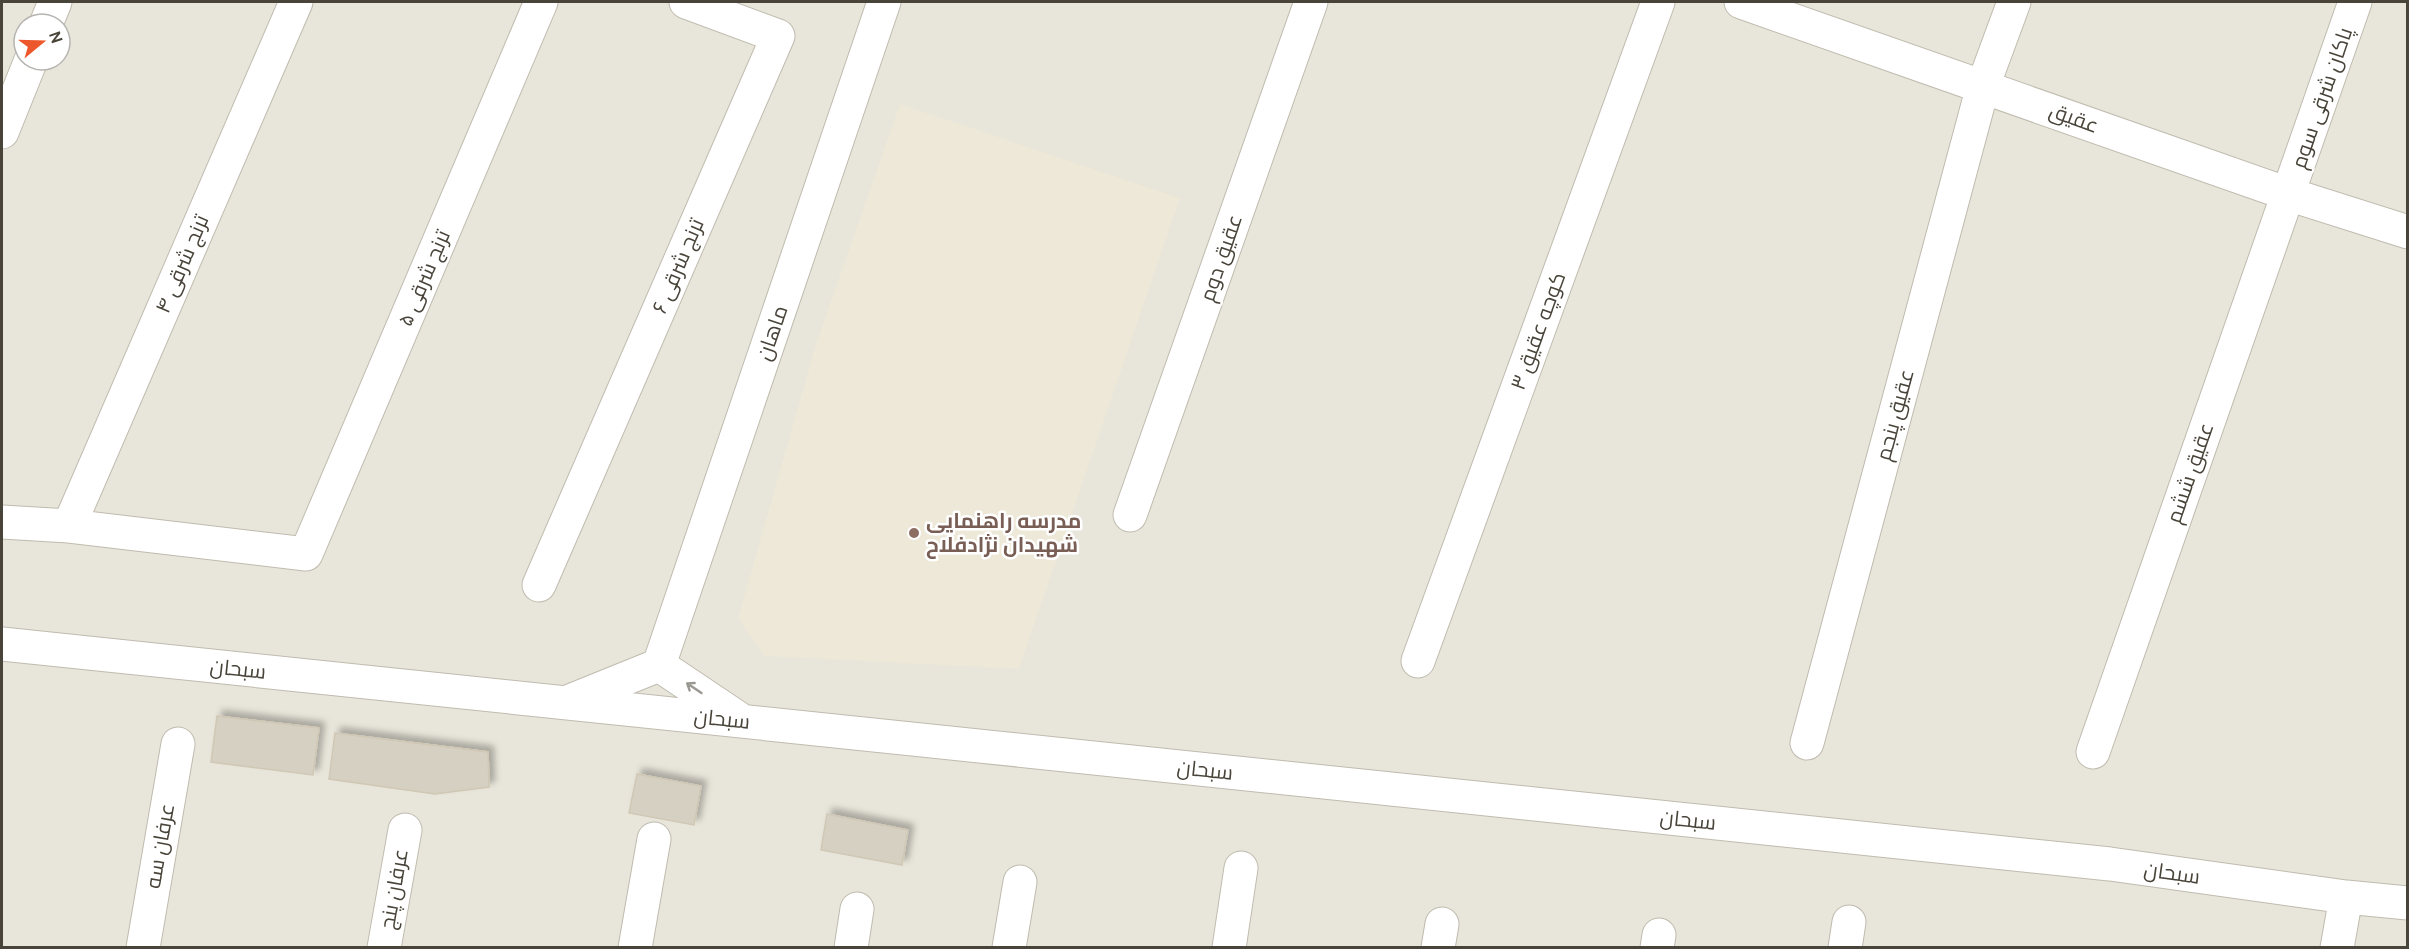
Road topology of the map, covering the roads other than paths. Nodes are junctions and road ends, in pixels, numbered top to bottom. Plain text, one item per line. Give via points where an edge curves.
1 (296, 2) edge
2 (541, 2) edge
3 (686, 2) edge
4 (884, 2) edge
5 (1311, 2) edge
6 (1658, 2) edge
7 (1741, 2) edge
8 (2014, 2) edge
9 (2355, 2) edge
10 (26, 72) edge
11 (1983, 86) junction
12 (2, 132) edge
13 (2288, 194) junction
14 (2408, 232) edge
15 (1130, 515) dead end
16 (2, 522) edge
17 (69, 526) junction
18 (539, 585) dead end
19 (2, 644) edge
20 (1418, 661) dead end
21 (659, 665) junction
22 (566, 703) junction
23 (742, 721) junction
24 (178, 744) dead end
25 (1807, 744) dead end
26 (2093, 752) dead end
27 (405, 830) dead end
28 (654, 839) dead end
29 (1241, 868) dead end
30 (1020, 882) dead end
31 (2346, 897) junction
32 (2408, 903) edge
33 (857, 909) dead end
34 (143, 948) edge
35 (384, 948) edge
36 (635, 948) edge
37 (850, 948) edge
38 (1010, 948) edge
39 (1229, 948) edge
40 (2337, 948) edge

1 - 17 street, ترنج شرقی ۴
2 - 17 street, ترنج شرقی ۵ via 306,554
3 - 18 street, ترنج شرقی ۶ via 778,36
4 - 21 street, ماهان
5 - 15 street, عقیق دوم
6 - 20 street, کوچه عقیق ۳
7 - 11 street, عقیق
8 - 11 street, عقیق پنجم
9 - 13 street, پاکان شرقی سوم
10 - 12 street
11 - 13 street, عقیق
11 - 25 street, عقیق پنجم
13 - 14 street, عقیق
13 - 26 street, عقیق ششم
16 - 17 street
19 - 22 street, سبحان
21 - 22 street
23 -> 21 street
22 - 23 street, سبحان
23 - 31 street, سبحان via 2110,864
24 - 34 street, عرفان سه
27 - 35 street, عرفان پنج
28 - 36 street
29 - 39 street
30 - 38 street
31 - 32 street, سبحان
31 - 40 street
33 - 37 street

